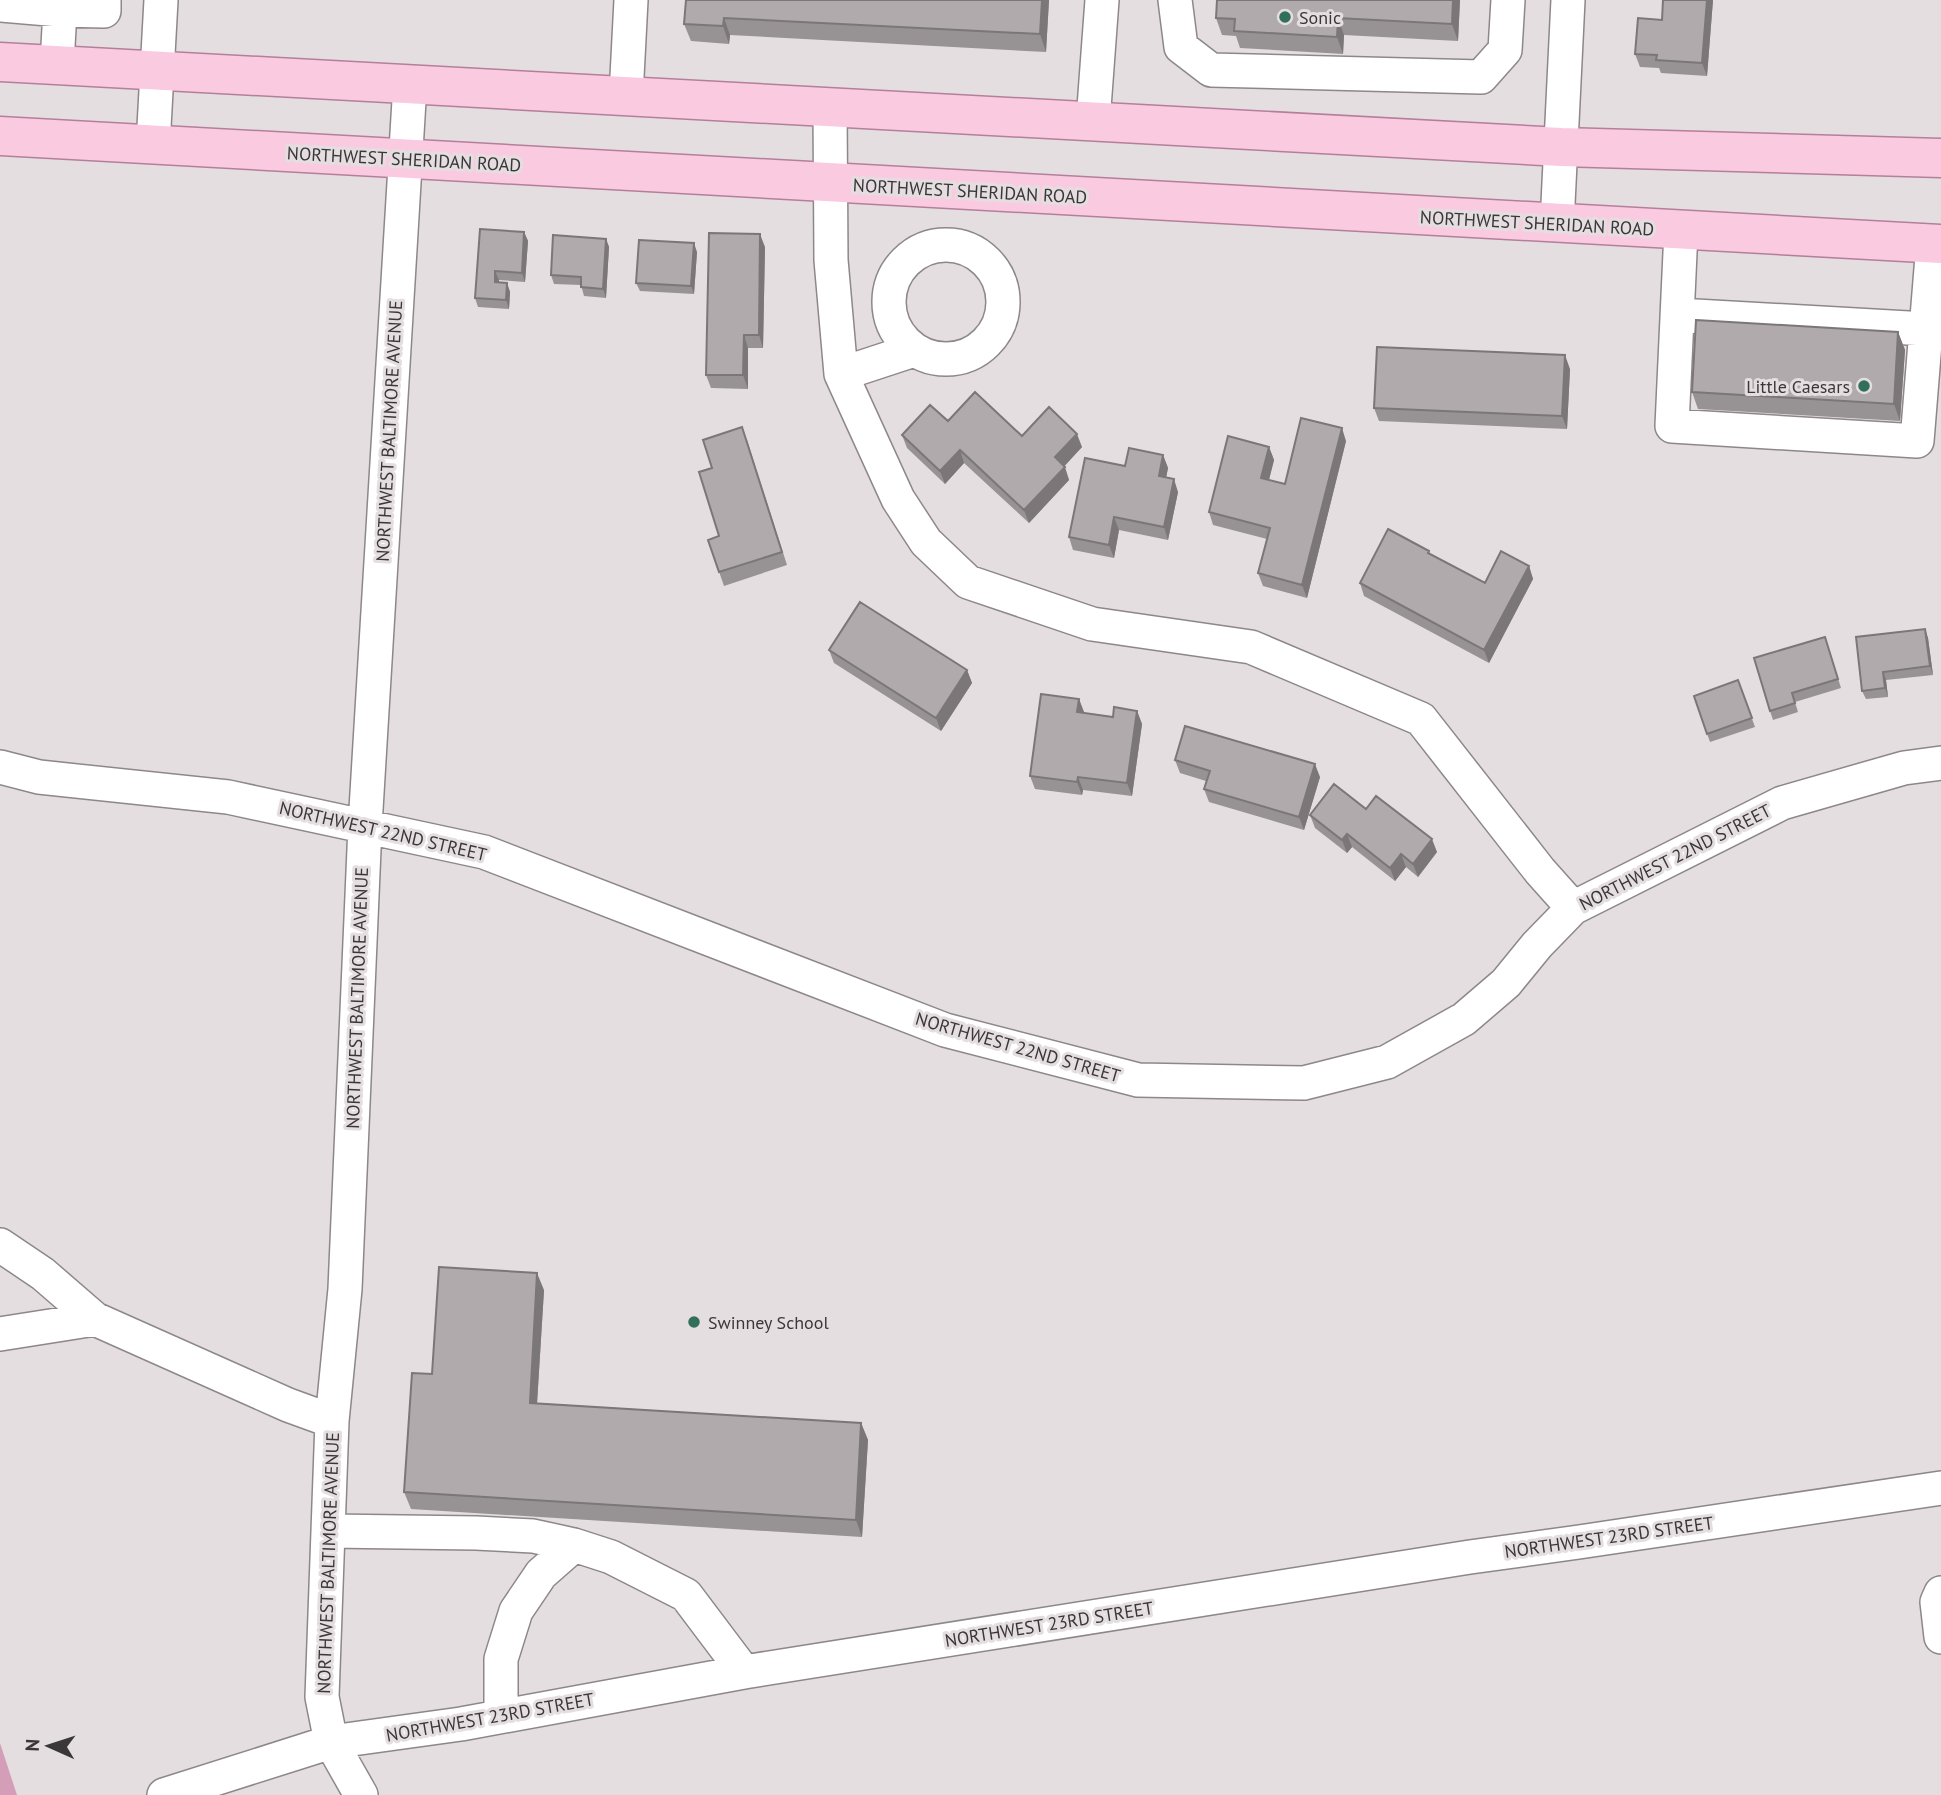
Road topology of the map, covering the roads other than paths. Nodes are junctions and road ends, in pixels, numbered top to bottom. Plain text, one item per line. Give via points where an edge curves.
1 (104, 0) edge
2 (161, 0) edge
3 (631, 0) edge
4 (1102, 0) edge
5 (1175, 0) edge
6 (1508, 0) edge
7 (1568, 0) edge
8 (0, 5) edge
9 (60, 10) junction
10 (0, 62) edge
11 (57, 64) junction
12 (157, 71) junction
13 (410, 84) junction
14 (626, 96) junction
15 (830, 107) junction
16 (1093, 121) junction
17 (0, 136) edge
18 (153, 145) junction
19 (1561, 147) junction
20 (1941, 158) edge
21 (405, 159) junction
22 (831, 183) junction
23 (1557, 224) junction
24 (1681, 231) junction
25 (1937, 244) edge
26 (1678, 315) junction
27 (1926, 329) junction
28 (914, 350) dead end
29 (841, 374) junction
30 (1941, 763) edge
31 (0, 767) edge
32 (365, 826) junction
33 (1573, 908) junction
34 (0, 1245) edge
35 (95, 1319) junction
36 (0, 1334) edge
37 (332, 1420) junction
38 (1941, 1488) edge
39 (329, 1531) junction
40 (574, 1545) junction
41 (1941, 1592) edge
42 (1941, 1637) edge
43 (744, 1672) junction
44 (501, 1716) junction
45 (331, 1742) junction
46 (164, 1795) edge
47 (360, 1795) edge

1 - 9 street via 104,11
2 - 12 street
3 - 14 street
4 - 16 street
5 - 6 street via 1181,47 1211,71 1481,77 1505,50
7 - 19 street
8 - 9 street
9 - 11 street
10 - 11 main road
11 - 12 main road
12 - 13 main road
12 - 18 street
13 - 14 main road
13 - 21 street, NORTHWEST BALTIMORE AVENUE
14 - 15 main road
15 - 16 main road
15 - 22 street
16 - 19 main road
17 - 18 main road, NORTHWEST SHERIDAN ROAD
18 - 21 main road, NORTHWEST SHERIDAN ROAD
19 - 20 main road
19 - 23 street
21 - 22 main road, NORTHWEST SHERIDAN ROAD
21 - 32 street, NORTHWEST BALTIMORE AVENUE
22 - 23 main road, NORTHWEST SHERIDAN ROAD
22 - 29 street via 831,260
23 - 24 main road, NORTHWEST SHERIDAN ROAD
24 - 25 main road, NORTHWEST SHERIDAN ROAD
24 - 26 street
25 - 27 street
26 - 27 street
26 - 27 street via 1672,426 1917,441
28 - 29 street
29 - 33 street via 898,499 926,542 968,582 1092,624 1251,647 1421,719
30 - 33 street, NORTHWEST 22ND STREET via 1904,768 1782,803
31 - 32 street, NORTHWEST 22ND STREET via 39,777 228,797
32 - 33 street, NORTHWEST 22ND STREET via 484,852 944,1030 1138,1080 1304,1083 1387,1062 1464,1019 1506,984
32 - 37 street, NORTHWEST BALTIMORE AVENUE via 345,1289
34 - 35 street via 43,1274
35 - 36 street
35 - 37 street
37 - 39 street, NORTHWEST BALTIMORE AVENUE
38 - 43 street, NORTHWEST 23RD STREET via 1470,1556
39 - 40 street via 533,1536
39 - 45 street, NORTHWEST BALTIMORE AVENUE via 321,1697
40 - 43 street via 611,1557 685,1595
40 - 44 street via 541,1574 516,1611 501,1659
41 - 42 street via 1937,1602
43 - 44 street, NORTHWEST 23RD STREET
44 - 45 street, NORTHWEST 23RD STREET
45 - 46 street, NORTHWEST 23RD STREET
45 - 47 street, NORTHWEST BALTIMORE AVENUE

